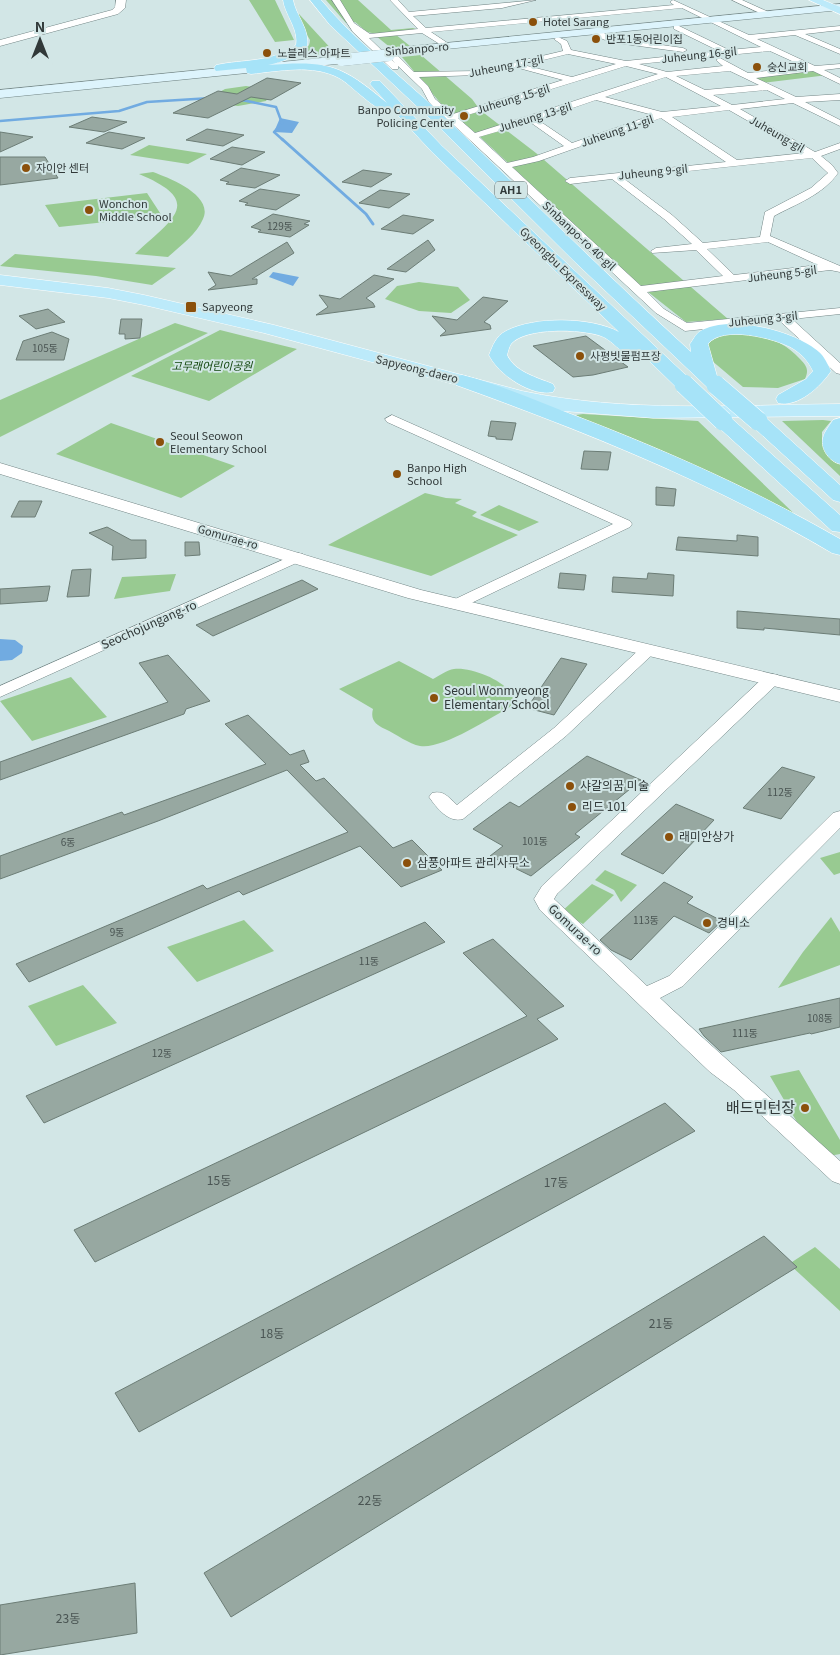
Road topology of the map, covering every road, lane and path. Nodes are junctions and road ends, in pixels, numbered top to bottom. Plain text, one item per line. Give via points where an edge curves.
1 (122, 0) edge
2 (288, 0) edge
3 (316, 0) edge
4 (336, 0) edge
5 (394, 0) edge
6 (491, 0) edge
7 (532, 0) edge
8 (671, 0) edge
9 (736, 0) edge
10 (814, 0) edge
11 (614, 4) dead end
12 (502, 6) junction
13 (684, 6) junction
14 (839, 7) edge
15 (629, 12) junction
16 (406, 14) junction
17 (769, 14) junction
18 (716, 21) junction
19 (526, 22) junction
20 (654, 25) junction
21 (356, 26) junction
22 (677, 27) junction
23 (840, 28) edge
24 (424, 31) junction
25 (796, 32) junction
26 (369, 36) junction
27 (748, 37) junction
28 (557, 40) junction
29 (602, 40) junction
30 (0, 43) edge
31 (574, 44) dead end
32 (446, 46) junction
33 (771, 48) junction
34 (568, 52) junction
35 (727, 52) junction
36 (840, 52) edge
37 (389, 53) junction
38 (338, 54) junction
39 (712, 54) junction
40 (673, 58) junction
41 (542, 59) junction
42 (626, 63) junction
43 (560, 64) dead end
44 (512, 65) junction
45 (840, 66) edge
46 (220, 68) junction
47 (578, 68) dead end
48 (731, 68) junction
49 (815, 69) junction
50 (251, 70) junction
51 (596, 72) junction
52 (667, 74) junction
53 (413, 75) junction
54 (748, 76) junction
55 (574, 80) junction
56 (840, 81) edge
57 (551, 87) junction
58 (768, 87) junction
59 (0, 90) edge
60 (618, 90) junction
61 (0, 94) edge
62 (704, 94) junction
63 (840, 97) edge
64 (597, 98) junction
65 (432, 100) junction
66 (795, 100) junction
67 (730, 107) junction
68 (662, 116) junction
69 (453, 117) junction
70 (531, 119) junction
71 (840, 123) edge
72 (473, 136) junction
73 (840, 146) edge
74 (572, 147) junction
75 (437, 149) junction
76 (814, 155) junction
77 (736, 164) junction
78 (504, 166) junction
79 (834, 166) edge
80 (614, 177) junction
81 (570, 181) dead end
82 (770, 239) junction
83 (699, 247) junction
84 (656, 251) dead end
85 (840, 260) edge
86 (835, 268) edge
87 (0, 274) edge
88 (0, 280) edge
89 (733, 280) junction
90 (638, 290) junction
91 (840, 311) edge
92 (783, 317) junction
93 (686, 327) joint
94 (840, 354) edge
95 (826, 357) junction
96 (840, 370) edge
97 (669, 371) junction
98 (462, 381) junction
99 (712, 381) junction
100 (546, 388) junction
101 (840, 399) edge
102 (785, 400) junction
103 (840, 410) edge
104 (392, 419) dead end
105 (840, 424) edge
106 (840, 458) edge
107 (0, 468) edge
108 (840, 496) edge
109 (840, 526) edge
110 (840, 548) edge
111 (298, 557) junction
112 (457, 604) junction
113 (648, 650) junction
114 (772, 680) junction
115 (0, 692) edge
116 (840, 696) edge
117 (438, 797) dead end
118 (840, 817) edge
119 (645, 996) junction
120 (840, 1175) edge

1 - 30 street via 115,12
2 - 46 highway via 302,38 299,48 277,58
3 - 99 highway, Gyeongbu Expressway / AH1 via 334,23
4 - 21 street via 351,24
5 - 16 street
6 - 12 street
7 - 12 street
8 - 13 street
9 - 17 street
10 - 14 main road
11 - 15 street
12 - 16 street
12 - 19 street
13 - 15 street
13 - 18 street
14 - 17 main road, Sinbanpo-ro
14 - 18 main road, Sinbanpo-ro
15 - 19 street
15 - 20 street
16 - 24 street
17 - 18 main road, Sinbanpo-ro
18 - 20 main road, Sinbanpo-ro
18 - 22 main road, Sinbanpo-ro
18 - 27 street
19 - 24 street
19 - 28 street
20 - 28 main road, Sinbanpo-ro
21 - 26 street, Sinbanpo-ro 40-gil
21 - 65 street via 356,30 382,56
22 - 29 main road, Sinbanpo-ro
22 - 35 street
23 - 25 street
24 - 26 street
24 - 32 street
25 - 27 street
25 - 36 street
26 - 37 street, Sinbanpo-ro 40-gil
27 - 33 street
28 - 29 main road, Sinbanpo-ro
28 - 31 street
28 - 32 main road, Sinbanpo-ro
28 - 34 street
28 - 37 main road, Sinbanpo-ro
29 - 39 street
29 - 40 street
32 - 37 main road, Sinbanpo-ro
33 - 35 street, Juheung 16-gil
33 - 49 street
34 - 41 street, Juheung 17-gil
34 - 42 street, Juheung-gil
35 - 39 street, Juheung 16-gil
37 - 38 main road, Sinbanpo-ro, bridge
37 - 53 street, Sinbanpo-ro 40-gil
38 - 46 main road, Sinbanpo-ro
38 - 50 main road, Sinbanpo-ro
38 - 75 highway, Gyeongbu Expressway / AH1 via 365,74
39 - 40 street, Juheung 16-gil
39 - 48 street
40 - 42 street, Juheung 16-gil
41 - 43 street
41 - 44 street, Juheung 17-gil
42 - 51 street, Juheung 15-gil
42 - 52 street, Juheung-gil
44 - 53 street, Juheung 17-gil via 478,73
44 - 55 street, Juheung 15-gil
45 - 49 street
46 - 59 main road, Sinbanpo-ro
47 - 51 street, Juheung 15-gil
48 - 52 street, Juheung-gil
48 - 54 street
49 - 54 street
49 - 56 street
50 - 61 main road, Sinbanpo-ro
50 - 75 highway via 302,67 344,76
51 - 55 street, Juheung 15-gil
52 - 60 street, Juheung 13-gil
52 - 62 street, Juheung-gil
53 - 65 street, Sinbanpo-ro 40-gil
54 - 58 street
55 - 57 street, Juheung 15-gil
55 - 60 street
57 - 64 street, Juheung 13-gil
57 - 69 street, Juheung 15-gil
58 - 62 street
58 - 66 street
60 - 64 street, Juheung 13-gil
62 - 67 street, Juheung-gil
63 - 66 street, Juheung 11-gil
64 - 68 street, Juheung 11-gil
64 - 70 street, Juheung 13-gil
65 - 69 street, Sinbanpo-ro 40-gil
66 - 67 street, Juheung 11-gil
66 - 71 street
67 - 68 street, Juheung 11-gil
67 - 76 street, Juheung-gil
68 - 74 street, Juheung 11-gil
68 - 77 street via 670,118
69 - 72 street, Sinbanpo-ro 40-gil
70 - 72 street, Juheung 13-gil
70 - 74 street, Juheung 11-gil
72 - 78 street, Sinbanpo-ro 40-gil
73 - 76 street, Juheung 9-gil
74 - 78 street, Juheung 11-gil
75 - 97 highway, Gyeongbu Expressway / AH1
76 - 77 street, Juheung 9-gil
76 - 79 street, Juheung-gil
77 - 80 street, Juheung 9-gil
78 - 90 street, Sinbanpo-ro 40-gil
79 - 82 street, Juheung-gil via 828,186 769,214 765,237
80 - 81 street, Juheung 9-gil
80 - 83 street via 668,217
82 - 83 street
82 - 86 street
83 - 84 street
83 - 89 street, Juheung 5-gil
85 - 86 street
86 - 89 street, Juheung 5-gil
87 - 100 main road via 190,299 294,321
88 - 98 main road, Sapyeong-daero via 108,292 258,327
89 - 90 street, Juheung 5-gil
90 - 93 street, Sinbanpo-ro 40-gil
91 - 92 street, Juheung 3-gil
92 - 93 street, Juheung 3-gil
92 - 95 street
94 - 95 street
95 - 96 street
97 - 100 highway via 639,356 607,332 586,327 540,327 519,332 500,345 498,355 506,368
97 - 109 highway, Gyeongbu Expressway / AH1, bridge
98 - 103 main road, Sapyeong-daero via 543,401 620,411
98 - 110 highway via 643,448 748,497
99 - 102 highway via 698,347 706,336 735,330 774,333 806,349 822,372 813,384
99 - 108 highway, Gyeongbu Expressway / AH1, bridge
100 - 102 main road via 636,398
101 - 102 main road
104 - 112 street via 625,524
105 - 106 highway via 832,439
107 - 111 street, Gomurae-ro
111 - 112 street, Gomurae-ro
111 - 115 street, Seochojungang-ro
112 - 113 street, Gomurae-ro
113 - 114 street, Gomurae-ro
113 - 117 street via 560,732 456,815
114 - 116 street, Gomurae-ro
114 - 119 street, Gomurae-ro via 549,890 544,899
118 - 119 street via 676,981
119 - 120 street

